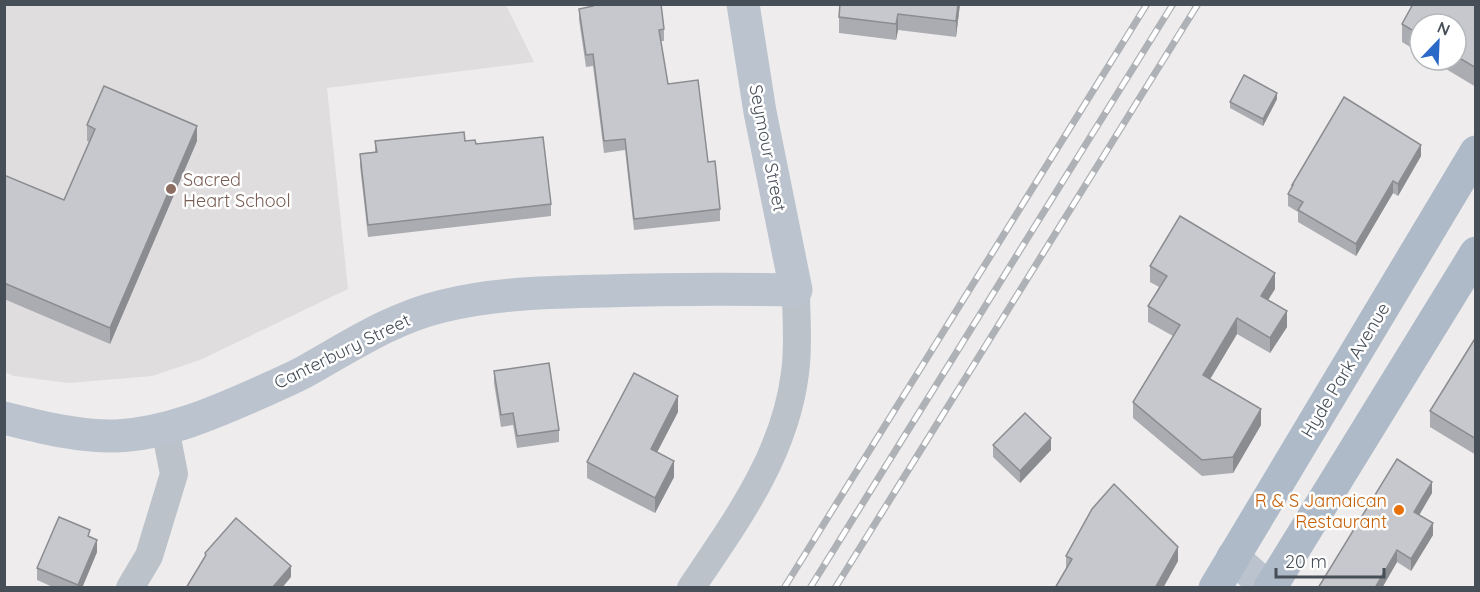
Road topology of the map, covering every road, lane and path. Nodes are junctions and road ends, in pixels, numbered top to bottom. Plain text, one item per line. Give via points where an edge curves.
1 (743, 4) edge
2 (1476, 152) edge
3 (1476, 253) edge
4 (796, 290) junction
5 (4, 418) edge
6 (165, 428) junction
7 (1233, 557) junction
8 (130, 588) edge
9 (692, 588) edge
10 (1215, 588) edge
11 (1269, 588) edge

1 - 4 street, Seymour Street
2 - 7 main road, Hyde Park Avenue
3 - 11 main road
4 - 6 street, Canterbury Street via 557,292 441,306 374,332 302,373 210,415
4 - 9 street via 796,370 791,402 778,440 746,507
5 - 6 street, Canterbury Street via 59,432 116,436
6 - 8 street via 174,474 149,555
7 - 10 main road, Hyde Park Avenue
7 - 11 street

